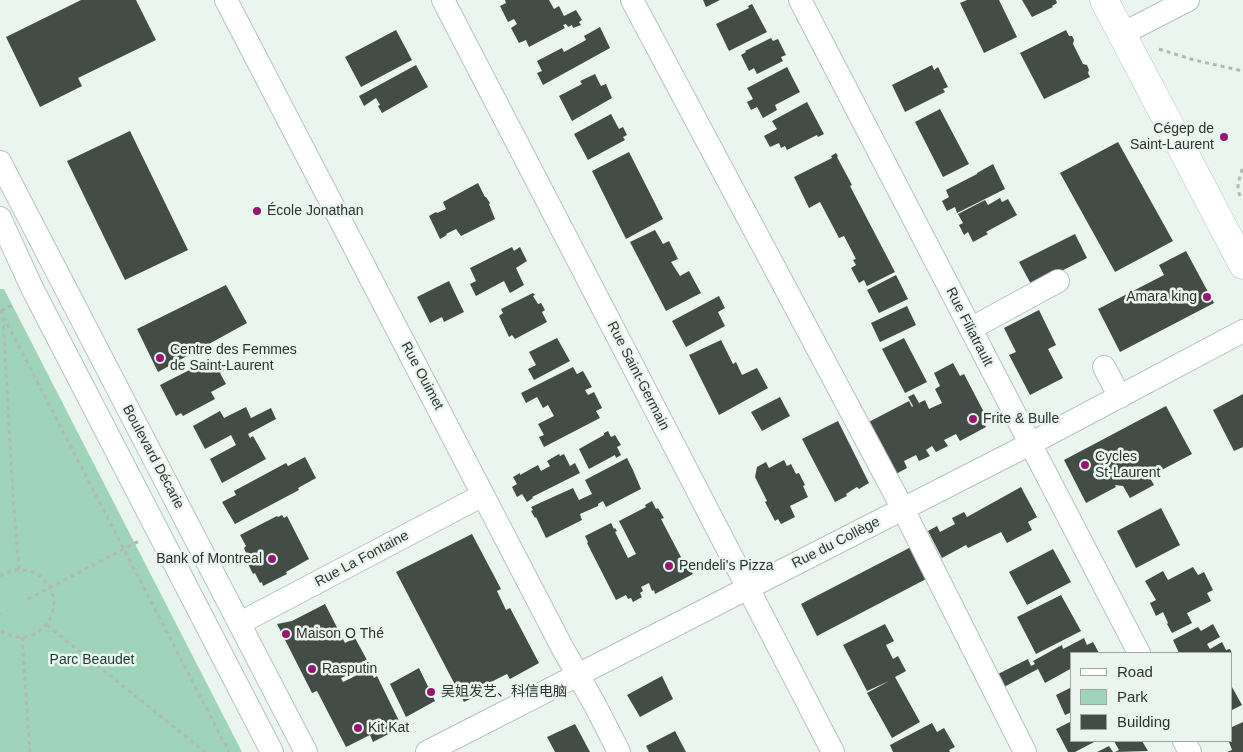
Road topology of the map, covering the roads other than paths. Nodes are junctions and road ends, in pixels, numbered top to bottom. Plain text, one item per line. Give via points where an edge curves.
1 (226, 0) edge
2 (443, 0) edge
3 (632, 0) edge
4 (800, 0) edge
5 (1104, 0) edge
6 (1188, 0) edge
7 (1122, 34) junction
8 (0, 162) edge
9 (0, 218) edge
10 (39, 239) junction
11 (8, 255) edge
12 (1243, 265) edge
13 (1058, 281) dead end
14 (983, 322) dead end
15 (1243, 331) edge
16 (1104, 367) dead end
17 (1120, 396) junction
18 (1030, 444) junction
19 (483, 495) junction
20 (903, 509) junction
21 (748, 588) junction
22 (240, 623) junction
23 (1138, 652) edge
24 (578, 675) junction
25 (272, 752) edge
26 (306, 752) edge
27 (428, 752) edge
28 (619, 752) edge
29 (833, 752) edge
30 (1025, 752) edge

1 - 19 street, Rue Ouimet
2 - 21 street, Rue Saint-Germain
3 - 20 street
4 - 18 street, Rue Filiatrault
5 - 7 main road
6 - 7 street
7 - 12 main road
8 - 10 street, Boulevard Décarie
9 - 11 street
10 - 11 street
10 - 22 street, Boulevard Décarie
11 - 25 street via 32,288
13 - 14 street
15 - 17 street, Rue du Collège
16 - 17 street
17 - 18 street, Rue du Collège
18 - 20 street, Rue du Collège
18 - 23 street, Rue Filiatrault
19 - 22 street, Rue La Fontaine
19 - 24 street, Rue Ouimet
20 - 21 street, Rue du Collège
20 - 30 street
21 - 24 street, Rue du Collège
21 - 29 street, Rue Saint-Germain
22 - 26 street, Boulevard Décarie
24 - 27 street, Rue du Collège
24 - 28 street, Rue Ouimet

